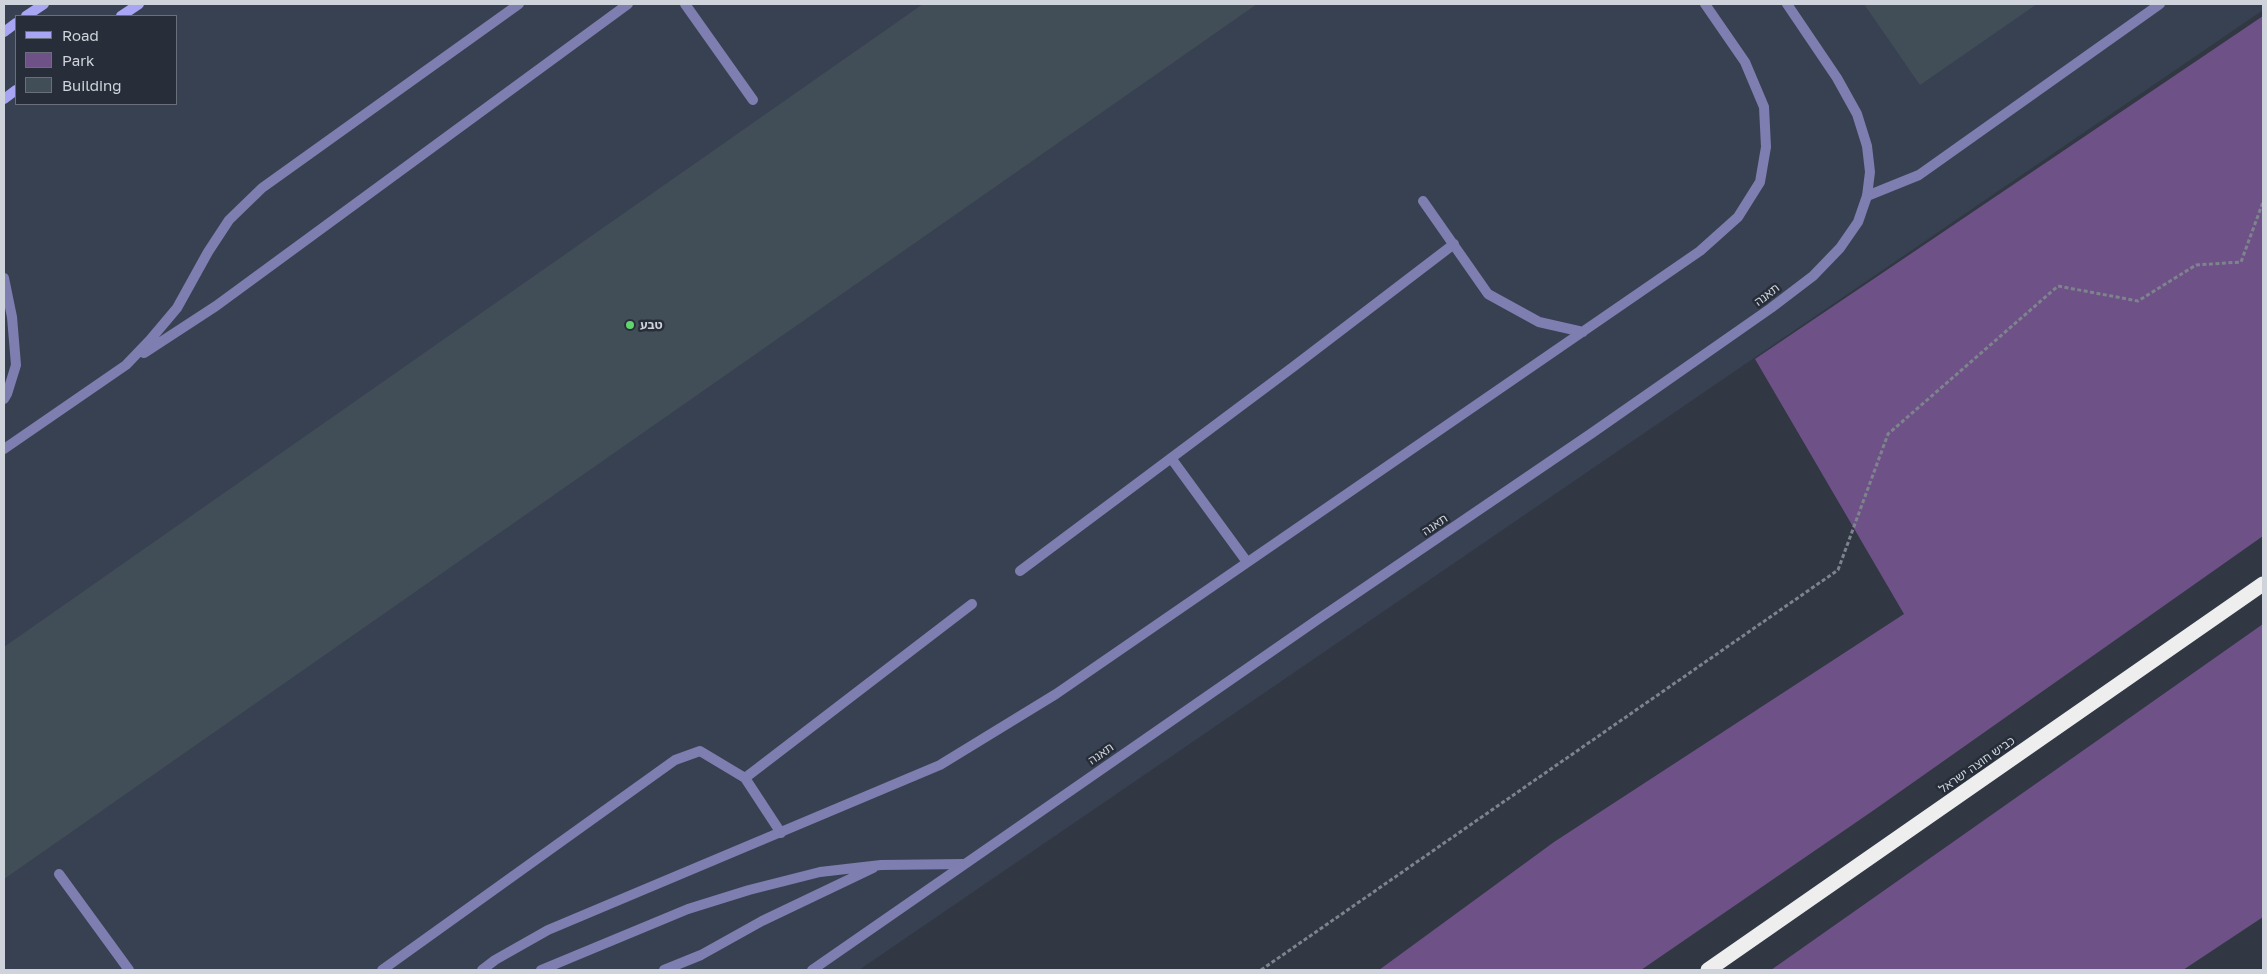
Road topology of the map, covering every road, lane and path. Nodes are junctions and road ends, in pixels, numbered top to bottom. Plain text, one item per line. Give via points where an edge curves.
1 (44, 4) edge
2 (137, 4) edge
3 (519, 4) edge
4 (628, 4) edge
5 (685, 4) edge
6 (1705, 4) edge
7 (1787, 4) edge
8 (2160, 4) edge
9 (28, 15) edge
10 (123, 15) edge
11 (15, 24) edge
12 (4, 32) edge
13 (15, 91) edge
14 (4, 98) edge
15 (753, 100) dead end
16 (1867, 196) junction
17 (1423, 201) dead end
18 (2263, 202) edge
19 (1454, 244) junction
20 (4, 278) edge
21 (1583, 332) junction
22 (13, 333) junction
23 (4, 342) edge
24 (126, 364) junction
25 (4, 399) edge
26 (4, 449) edge
27 (1171, 458) junction
28 (1247, 562) junction
29 (1020, 571) dead end
30 (2263, 584) edge
31 (972, 604) dead end
32 (745, 778) junction
33 (781, 833) junction
34 (964, 864) junction
35 (880, 865) junction
36 (59, 874) dead end
37 (128, 970) edge
38 (382, 970) edge
39 (482, 970) edge
40 (541, 970) edge
41 (664, 970) edge
42 (812, 970) edge
43 (1262, 970) edge
44 (1708, 970) edge

1 - 9 street
2 - 10 street
3 - 24 street via 262,188 229,220 177,308
4 - 24 street via 216,306
5 - 15 street
6 - 21 street via 1745,62 1764,107 1766,147 1760,182 1738,217 1700,252
7 - 16 street, תאנה via 1857,114 1867,146 1870,172
8 - 16 street via 1919,175
11 - 12 street
13 - 14 street
16 - 34 street, תאנה via 1858,222 1840,248 1813,276 1771,308
17 - 19 street
18 - 43 path via 2241,262 2196,264 2138,301 2058,286 1888,434 1838,570
19 - 21 street via 1488,294 1539,322
19 - 27 street
20 - 22 street
21 - 28 street
22 - 23 street
22 - 25 street via 16,365
24 - 26 street
27 - 28 street
27 - 29 street
28 - 33 street via 1056,694 948,760
30 - 44 highway, כביש חוצה ישראל
31 - 32 street
32 - 33 street
32 - 38 street via 700,751 675,760
33 - 39 street via 548,930
34 - 35 street
34 - 42 street, תאנה
35 - 40 street via 820,872 749,890 688,909
35 - 41 street via 701,955
36 - 37 street

